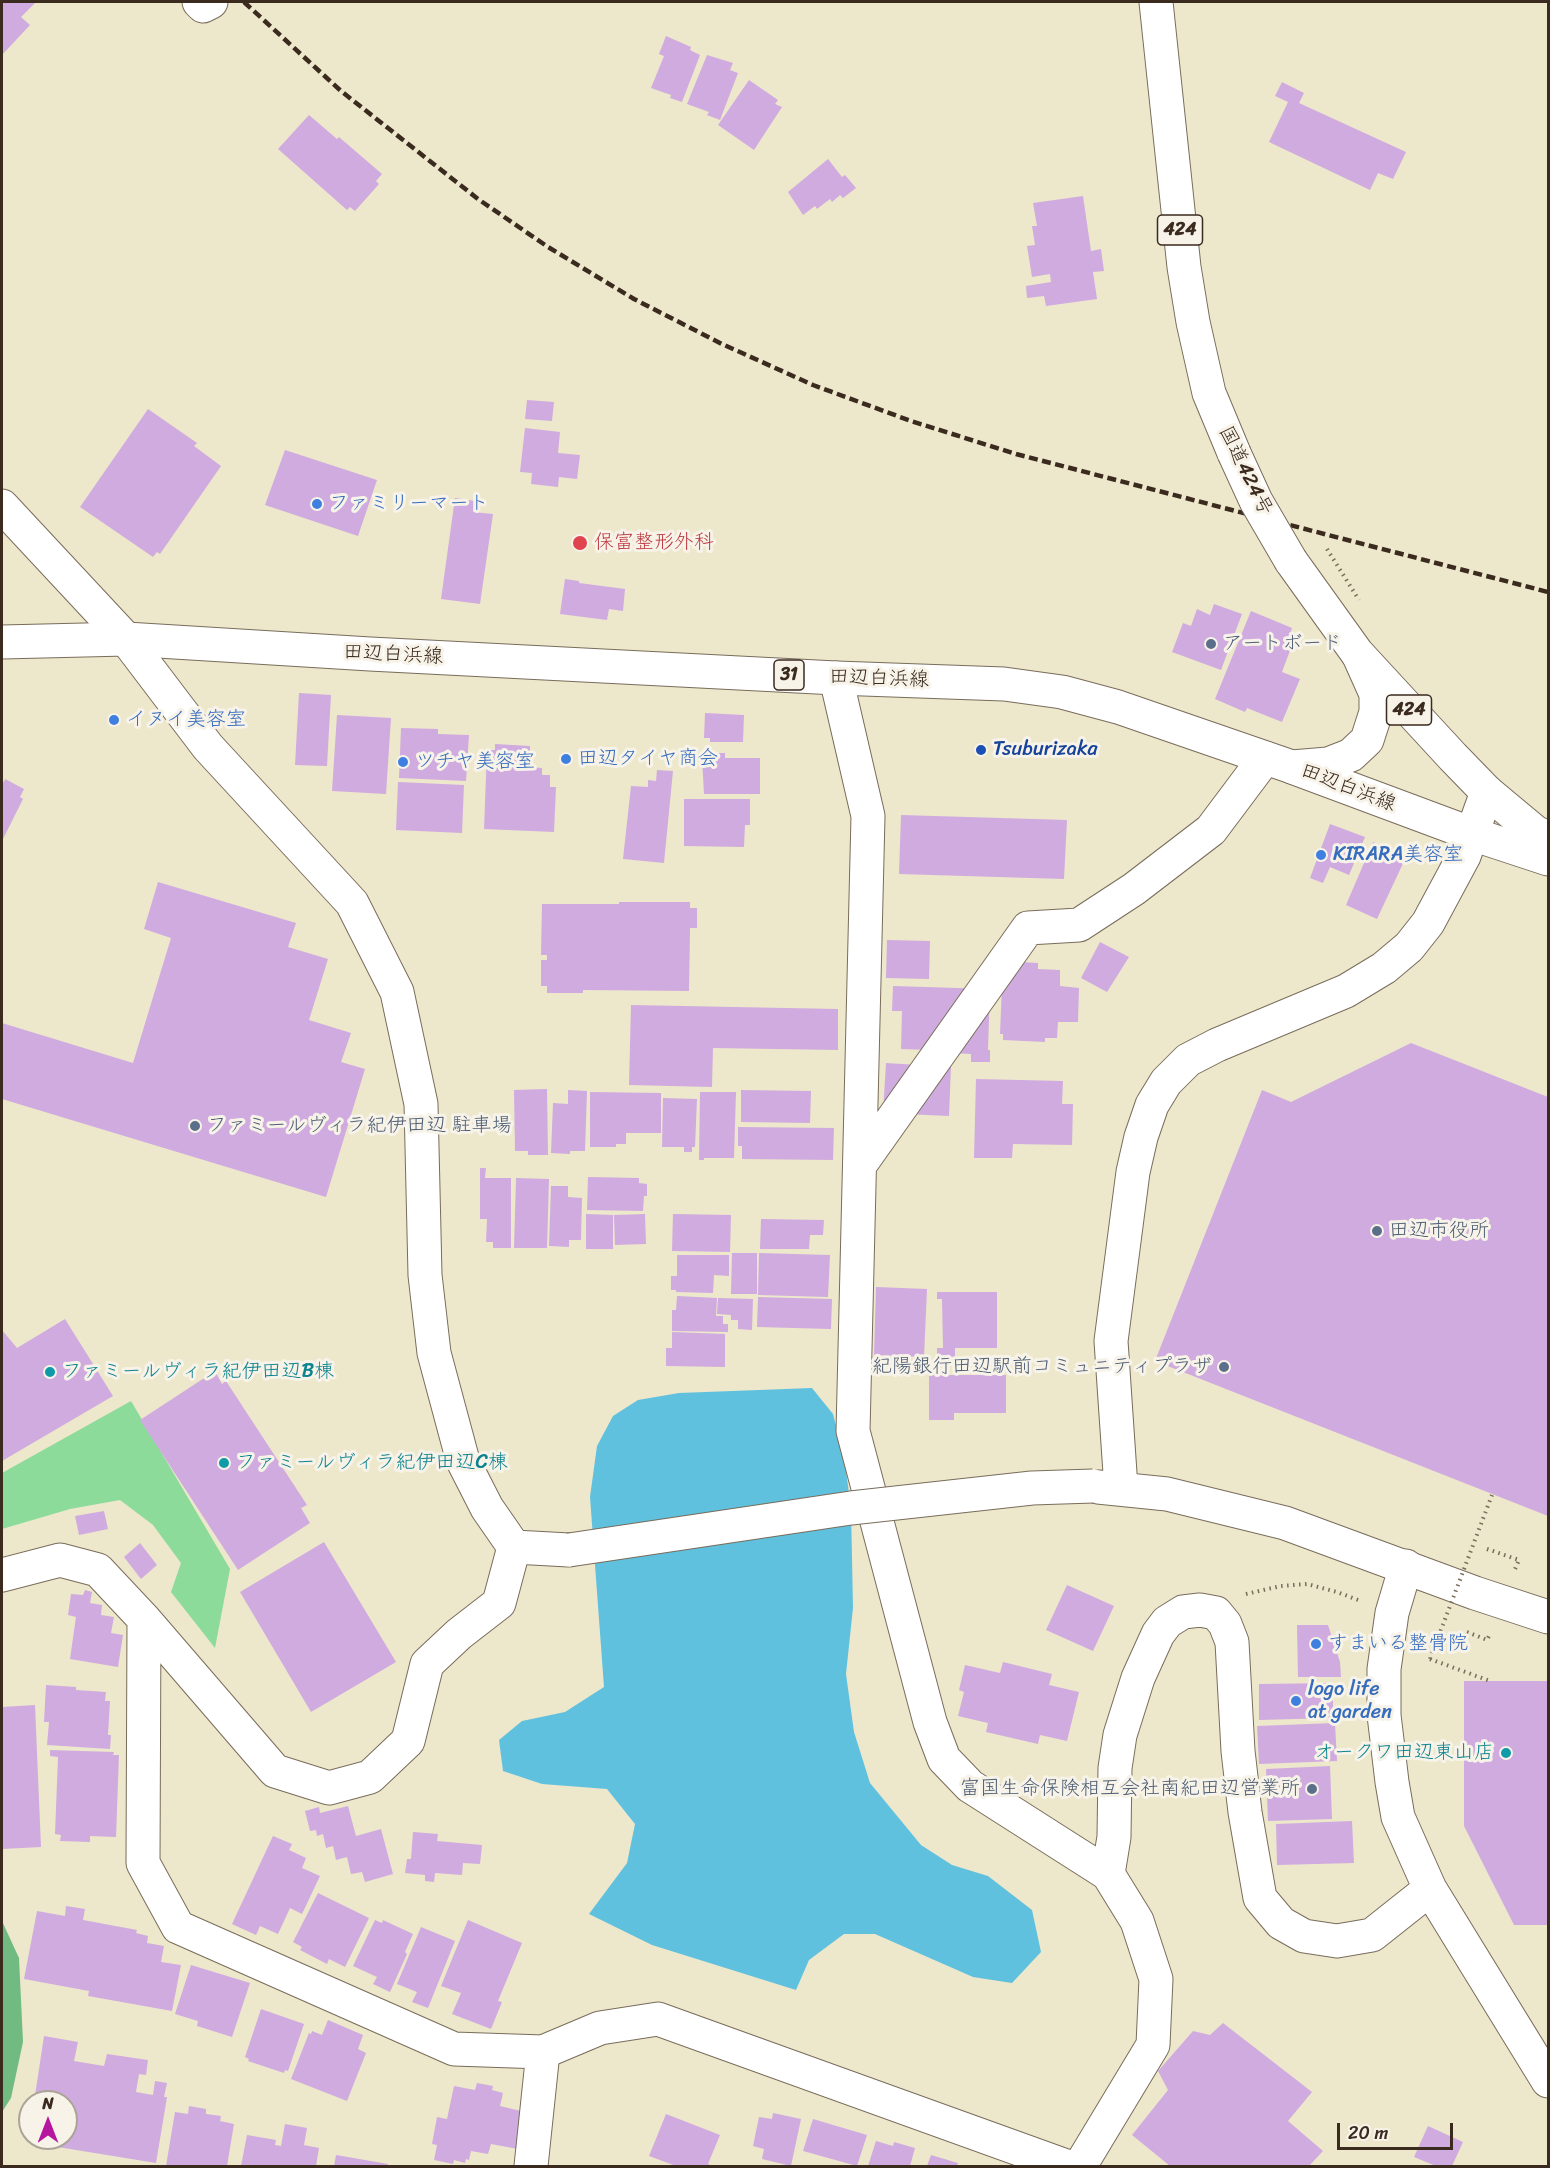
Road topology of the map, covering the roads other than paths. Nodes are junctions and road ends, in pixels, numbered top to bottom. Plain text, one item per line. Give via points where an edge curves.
1 (199, 2) edge
2 (211, 2) edge
3 (1156, 2) edge
4 (2, 506) edge
5 (126, 639) junction
6 (2, 642) edge
7 (1357, 653) junction
8 (836, 678) junction
9 (1278, 762) junction
10 (1487, 792) junction
11 (1472, 834) junction
12 (1548, 838) edge
13 (1548, 859) edge
14 (860, 1165) junction
15 (1107, 1487) junction
16 (514, 1547) junction
17 (1406, 1566) junction
18 (2, 1575) edge
19 (1548, 1617) edge
20 (144, 1619) junction
21 (1108, 1874) junction
22 (1430, 1889) junction
23 (543, 2052) junction
24 (1548, 2081) edge
25 (531, 2166) edge
26 (1066, 2166) edge
27 (1080, 2166) edge

1 - 2 main road via 203,6
3 - 7 main road, 国道424号 / 424, bridge via 1184,267 1209,393 1257,501 1291,561
4 - 5 main road
5 - 6 main road, 田辺白浜線 / 31
5 - 8 main road, 田辺白浜線 / 31
5 - 16 main road via 208,747 352,903 397,992 421,1104 425,1275 434,1353 463,1461 487,1508
7 - 9 main road via 1376,694 1376,712 1367,740 1352,754 1328,764
7 - 10 main road, 国道424号 / 424
8 - 9 main road, 田辺白浜線 / 31 via 1004,684 1062,692
8 - 14 main road via 868,816
9 - 11 main road, 田辺白浜線 / 31
9 - 14 main road via 1211,830 1134,889 1079,925 1028,928
10 - 11 main road
10 - 12 main road, 国道424号 / 424 via 1535,832
11 - 13 main road, 田辺白浜線 / 31
11 - 15 main road via 1428,923 1409,947 1346,991 1188,1060 1166,1082 1152,1105 1133,1172 1111,1341
14 - 21 main road via 853,1431 930,1722 944,1759 970,1786
15 - 16 main road, bridge via 1032,1488 851,1508 569,1550
15 - 17 main road via 1178,1496 1285,1523
16 - 20 main road via 499,1603 427,1664 408,1741 370,1776 329,1788 275,1771
17 - 19 main road
17 - 22 main road via 1392,1613 1384,1669 1384,1715 1398,1817
18 - 20 main road via 60,1560 99,1570
20 - 23 main road via 143,1863 178,1927 454,2049
21 - 22 main road via 1120,1735 1138,1678 1167,1622 1183,1612 1200,1610 1216,1613 1232,1642 1238,1752 1260,1898 1281,1923 1304,1936 1338,1941 1372,1935
21 - 27 main road via 1137,1921 1156,1979 1153,2046
22 - 24 main road
23 - 25 main road
23 - 26 main road via 600,2028 658,2019

